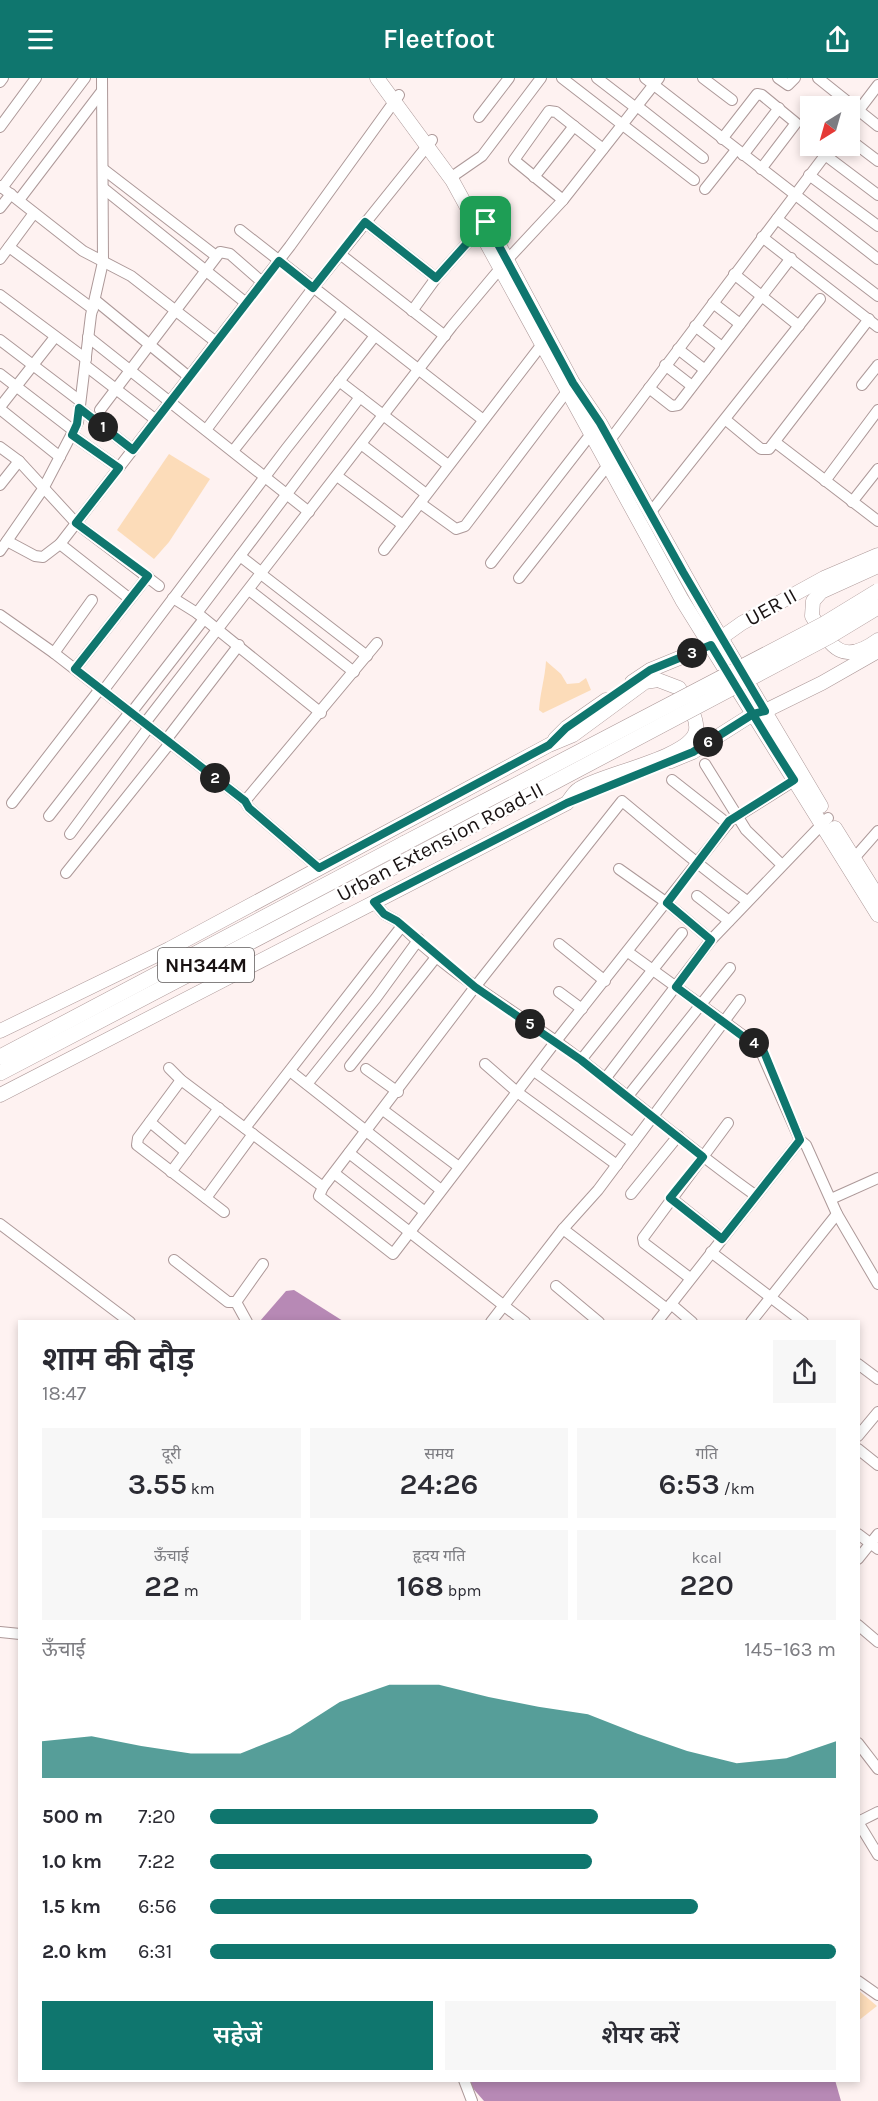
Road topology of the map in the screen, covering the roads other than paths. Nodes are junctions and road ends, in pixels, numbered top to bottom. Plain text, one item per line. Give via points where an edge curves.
1 (3, 78) edge
2 (36, 78) edge
3 (85, 78) edge
4 (102, 78) edge
5 (377, 78) edge
6 (386, 78) edge
7 (509, 78) edge
8 (541, 78) edge
9 (562, 78) edge
10 (597, 78) edge
11 (778, 78) edge
12 (795, 78) edge
13 (818, 78) edge
14 (708, 79) edge
15 (652, 80) edge
16 (0, 82) edge
17 (878, 86) edge
18 (102, 91) junction
19 (840, 96) edge
20 (397, 98) junction
21 (732, 100) dead end
22 (636, 107) junction
23 (778, 108) junction
24 (860, 108) edge
25 (860, 112) edge
26 (479, 117) dead end
27 (623, 124) junction
28 (574, 126) junction
29 (878, 126) edge
30 (0, 127) edge
31 (722, 139) junction
32 (430, 142) junction
33 (860, 147) edge
34 (603, 149) junction
35 (740, 152) junction
36 (824, 156) edge
37 (835, 156) edge
38 (703, 158) dead end
39 (878, 161) edge
40 (103, 169) junction
41 (761, 169) junction
42 (456, 174) junction
43 (809, 176) junction
44 (534, 177) junction
45 (694, 180) dead end
46 (103, 188) junction
47 (705, 189) dead end
48 (8, 192) edge
49 (795, 195) junction
50 (878, 195) edge
51 (563, 200) junction
52 (0, 208) edge
53 (34, 213) junction
54 (777, 219) junction
55 (365, 222) junction
56 (483, 225) junction
57 (878, 226) edge
58 (240, 230) dead end
59 (762, 237) junction
60 (9, 247) junction
61 (340, 254) junction
62 (216, 256) junction
63 (791, 258) junction
64 (0, 259) edge
65 (878, 259) edge
66 (279, 261) junction
67 (104, 262) junction
68 (504, 263) junction
69 (206, 270) junction
70 (734, 274) junction
71 (436, 278) junction
72 (262, 282) junction
73 (313, 288) junction
74 (0, 296) edge
75 (761, 296) junction
76 (878, 296) edge
77 (820, 299) dead end
78 (246, 303) junction
79 (712, 303) junction
80 (94, 305) junction
81 (176, 310) junction
82 (412, 311) junction
83 (343, 312) junction
84 (869, 319) junction
85 (740, 324) junction
86 (695, 326) junction
87 (799, 326) junction
88 (878, 327) edge
89 (445, 336) junction
90 (55, 337) junction
91 (88, 337) junction
92 (374, 337) junction
93 (545, 339) junction
94 (0, 340) edge
95 (216, 342) junction
96 (150, 345) junction
97 (722, 347) junction
98 (678, 349) junction
99 (86, 363) junction
100 (33, 364) junction
101 (666, 365) junction
102 (878, 365) edge
103 (131, 370) junction
104 (705, 370) junction
105 (418, 371) junction
106 (0, 374) edge
107 (189, 377) junction
108 (339, 381) junction
109 (862, 385) dead end
110 (16, 386) junction
111 (692, 386) junction
112 (570, 387) junction
113 (649, 388) junction
114 (116, 389) junction
115 (360, 397) junction
116 (170, 401) junction
117 (80, 404) junction
118 (0, 408) edge
119 (100, 410) dead end
120 (878, 410) edge
121 (383, 416) junction
122 (482, 419) junction
123 (156, 420) junction
124 (726, 420) junction
125 (596, 428) junction
126 (206, 430) junction
127 (73, 433) junction
128 (610, 440) junction
129 (775, 442) junction
130 (362, 444) junction
131 (0, 447) edge
132 (133, 450) junction
133 (233, 451) junction
134 (60, 457) junction
135 (612, 460) junction
136 (19, 461) junction
137 (448, 465) junction
138 (119, 468) junction
139 (878, 469) edge
140 (337, 476) junction
141 (265, 477) junction
142 (825, 481) junction
143 (0, 485) edge
144 (43, 489) junction
145 (286, 494) junction
146 (423, 498) junction
147 (852, 502) junction
148 (309, 512) junction
149 (650, 513) junction
150 (878, 520) edge
151 (76, 523) junction
152 (403, 525) junction
153 (7, 541) junction
154 (60, 544) junction
155 (0, 550) edge
156 (384, 550) dead end
157 (878, 555) edge
158 (240, 556) junction
159 (491, 563) dead end
160 (878, 566) edge
161 (261, 573) junction
162 (148, 576) junction
163 (519, 578) dead end
164 (159, 586) dead end
165 (249, 590) junction
166 (878, 591) edge
167 (172, 598) junction
168 (130, 599) junction
169 (92, 600) dead end
170 (878, 607) edge
171 (0, 615) edge
172 (200, 616) junction
173 (218, 630) junction
174 (878, 640) edge
175 (716, 642) junction
176 (378, 643) dead end
177 (239, 645) junction
178 (878, 651) edge
179 (54, 653) junction
180 (367, 656) junction
181 (75, 669) junction
182 (354, 672) junction
183 (101, 690) junction
184 (130, 712) junction
185 (321, 713) junction
186 (759, 713) junction
187 (147, 725) junction
188 (168, 741) junction
189 (549, 745) junction
190 (705, 764) dead end
191 (798, 778) junction
192 (672, 780) dead end
193 (245, 801) junction
194 (12, 803) dead end
195 (567, 803) junction
196 (737, 815) junction
197 (49, 816) dead end
198 (825, 821) junction
199 (728, 824) junction
200 (878, 831) edge
201 (70, 834) dead end
202 (850, 863) junction
203 (698, 864) junction
204 (781, 864) junction
205 (319, 868) junction
206 (619, 869) dead end
207 (66, 873) dead end
208 (874, 894) edge
209 (697, 896) dead end
210 (747, 901) junction
211 (374, 902) junction
212 (667, 903) junction
213 (878, 915) edge
214 (729, 921) junction
215 (402, 926) junction
216 (681, 933) dead end
217 (419, 939) junction
218 (711, 940) junction
219 (559, 944) dead end
220 (628, 952) junction
221 (436, 956) junction
222 (730, 968) dead end
223 (652, 970) junction
224 (605, 981) junction
225 (475, 987) junction
226 (676, 987) junction
227 (559, 992) dead end
228 (376, 998) junction
229 (740, 1000) dead end
230 (700, 1005) junction
231 (582, 1009) junction
232 (393, 1011) junction
233 (723, 1022) junction
234 (2, 1027) edge
235 (351, 1031) junction
236 (556, 1041) junction
237 (367, 1044) junction
238 (0, 1057) edge
239 (581, 1060) junction
240 (485, 1064) dead end
241 (350, 1066) dead end
242 (169, 1068) dead end
243 (366, 1069) dead end
244 (290, 1071) junction
245 (534, 1071) junction
246 (0, 1073) edge
247 (605, 1078) junction
248 (181, 1080) junction
249 (307, 1084) junction
250 (398, 1092) junction
251 (517, 1092) junction
252 (0, 1095) edge
253 (628, 1096) junction
254 (219, 1108) junction
255 (383, 1110) junction
256 (652, 1115) junction
257 (150, 1122) junction
258 (728, 1123) dead end
259 (249, 1131) junction
260 (366, 1132) junction
261 (678, 1136) junction
262 (800, 1140) junction
263 (633, 1143) junction
264 (186, 1152) junction
265 (349, 1153) junction
266 (703, 1157) junction
267 (617, 1165) junction
268 (459, 1167) junction
269 (171, 1172) junction
270 (334, 1173) junction
271 (878, 1178) edge
272 (323, 1187) junction
273 (441, 1190) junction
274 (631, 1194) dead end
275 (755, 1195) junction
276 (206, 1198) junction
277 (670, 1198) junction
278 (831, 1199) junction
279 (224, 1212) dead end
280 (425, 1212) junction
281 (837, 1214) junction
282 (0, 1224) edge
283 (563, 1229) junction
284 (409, 1233) junction
285 (722, 1239) junction
286 (711, 1252) junction
287 (878, 1257) edge
288 (174, 1260) dead end
289 (867, 1262) junction
290 (263, 1264) dead end
291 (690, 1278) junction
292 (878, 1284) edge
293 (556, 1286) dead end
294 (771, 1298) junction
295 (236, 1302) junction
296 (504, 1305) junction
297 (669, 1306) junction
298 (127, 1320) edge
299 (247, 1320) edge
300 (493, 1320) edge
301 (523, 1320) edge
302 (597, 1320) edge
303 (658, 1320) edge
304 (689, 1320) edge
305 (753, 1320) edge
306 (800, 1320) edge
307 (860, 1366) edge
308 (878, 1379) edge
309 (878, 1412) edge
310 (860, 1434) edge
311 (860, 1451) edge
312 (878, 1465) edge
313 (878, 1534) edge
314 (860, 1536) edge
315 (874, 1546) edge
316 (860, 1557) edge
317 (860, 1627) edge
318 (0, 1632) edge
319 (18, 1634) edge
320 (878, 1642) edge
321 (860, 1746) edge
322 (878, 1769) edge
323 (878, 1812) edge
324 (860, 1821) edge
325 (860, 1825) edge
326 (878, 1855) edge
327 (860, 1982) edge
328 (878, 1995) edge
329 (465, 2082) edge
330 (472, 2101) edge

1 - 16 street
2 - 30 street
3 - 48 street
4 - 18 street
5 - 20 main road
6 - 20 main road
7 - 26 street
8 - 42 street via 482,156
9 - 27 street
10 - 22 street
11 - 12 street via 788,85
13 - 19 street
14 - 21 street
15 - 22 street
15 - 31 street
17 - 24 street
18 - 40 street
18 - 48 street
20 - 32 main road
20 - 66 street
22 - 27 street
22 - 38 street
23 - 31 street via 757,94
23 - 35 street
23 - 41 street via 796,123
25 - 29 street
27 - 34 street
27 - 45 street
28 - 34 street
28 - 44 street
28 - 44 street via 553,110 543,120 514,158
31 - 35 street
32 - 42 main road
32 - 55 street
32 - 56 main road
33 - 39 street
34 - 51 street
35 - 41 street
35 - 47 street
36 - 43 street
37 - 50 street
40 - 46 street
40 - 62 street
41 - 49 street
42 - 56 main road
43 - 49 street
43 - 57 street
44 - 51 street
46 - 67 street
46 - 69 street
48 - 52 street
48 - 53 street
49 - 54 street
49 - 65 street
51 - 68 street
53 - 60 street
53 - 67 street via 83,251
54 - 59 street
54 - 76 street
55 - 61 street
55 - 71 street
56 - 68 main road
56 - 71 street
58 - 66 street
59 - 63 street
59 - 70 street
60 - 64 street
60 - 80 street
61 - 73 street
61 - 82 street
62 - 69 street
62 - 72 street via 227,251
63 - 75 street
63 - 84 street
66 - 72 street
66 - 73 street
67 - 80 street
67 - 81 street via 131,276
68 - 89 street
68 - 93 main road
69 - 78 street
69 - 81 street
70 - 75 street
70 - 79 street
71 - 82 street
72 - 78 street
73 - 83 street
73 - 126 street
74 - 90 street
75 - 85 street
75 - 87 street
77 - 87 street
78 - 95 street
79 - 85 street
79 - 86 street
80 - 91 street
80 - 96 street
81 - 95 street
81 - 96 street
82 - 89 street
83 - 92 street
83 - 133 street
84 - 88 street
84 - 129 street
85 - 97 street
86 - 97 street
86 - 98 street
87 - 124 street
89 - 105 street
90 - 99 street
90 - 100 street
91 - 99 street
91 - 103 street
92 - 105 street
92 - 108 street
93 - 112 main road
93 - 122 street
94 - 100 street
95 - 107 street
96 - 103 street
96 - 107 street
97 - 104 street
98 - 101 street
98 - 104 street
99 - 114 street
99 - 117 street
100 - 110 street
100 - 117 street
101 - 111 street
101 - 113 street
102 - 109 street
103 - 114 street
103 - 116 street
104 - 111 street
105 - 121 street
105 - 122 street
106 - 110 street
107 - 116 street
108 - 115 street
108 - 141 street
110 - 118 street
110 - 127 street
111 - 113 street via 674,406
112 - 125 main road
112 - 146 street via 465,526 456,529
113 - 128 street
114 - 119 street
114 - 123 street
115 - 121 street
115 - 145 street
116 - 123 street
116 - 126 street
117 - 127 street
117 - 132 street
118 - 134 street
120 - 142 street
121 - 130 street
121 - 137 street
122 - 137 street
123 - 132 street
124 - 129 street via 764,450
124 - 149 street
125 - 128 main road
125 - 135 main road
125 - 159 street
126 - 133 street
127 - 134 street
127 - 138 street
128 - 135 main road
129 - 142 street
130 - 140 street
130 - 146 street
131 - 136 street
132 - 138 street
133 - 141 street
134 - 144 street
135 - 149 main road
135 - 163 street
135 - 175 main road via 682,600
136 - 143 street
136 - 144 street
137 - 146 street
138 - 151 street
139 - 147 street
140 - 148 street
140 - 152 street
141 - 145 street
141 - 167 street
142 - 147 street
144 - 151 street
144 - 153 street
145 - 148 street
145 - 158 street
146 - 152 street
147 - 150 street
148 - 161 street
149 - 175 main road
151 - 154 street
151 - 162 street
152 - 156 street
153 - 154 street via 35,556 43,556
153 - 155 street
154 - 168 street
157 - 175 main road, UER II via 824,578 742,623
158 - 161 street
158 - 172 street
160 - 174 main road via 821,592 813,601 812,616 836,650 863,651
161 - 165 street
161 - 180 street
162 - 164 street
162 - 168 street
165 - 173 street
165 - 182 street
166 - 238 highway, Urban Extension Road-II / NH344M, bridge via 824,624
167 - 172 street
167 - 183 street
168 - 181 street
169 - 179 street
170 - 246 highway, Urban Extension Road-II / NH344M, bridge via 830,636
171 - 179 street
172 - 173 street
172 - 184 street
173 - 177 street
173 - 187 street
175 - 186 main road
175 - 189 main road, UER II via 650,670 566,728
176 - 180 street
177 - 185 street
177 - 188 street
178 - 186 main road
179 - 181 street
180 - 182 street
181 - 183 street
182 - 185 street
183 - 184 street
183 - 194 street
184 - 187 street
184 - 197 street
185 - 193 street
186 - 191 main road
186 - 195 main road via 693,752
187 - 188 street
187 - 201 street
188 - 193 street
188 - 207 street
189 - 195 main road via 573,735 645,682 670,682 679,688 695,719 696,732 691,740 673,753 578,789
189 - 205 main road
190 - 196 street
191 - 196 street
191 - 198 main road
192 - 199 street
193 - 205 street
195 - 211 main road
196 - 199 street
196 - 204 street via 756,841
198 - 202 main road
198 - 204 street
199 - 203 street
200 - 202 street
202 - 208 main road
203 - 210 street
203 - 212 street
203 - 225 street via 622,801
204 - 210 street
205 - 234 main road via 159,954
206 - 212 street
208 - 213 main road
209 - 214 street
210 - 214 street
211 - 215 street
211 - 252 main road
212 - 218 street
212 - 220 street
214 - 218 street
215 - 217 street
215 - 244 street
216 - 223 street
217 - 221 street
217 - 228 street
218 - 226 street
219 - 224 street
220 - 223 street
220 - 224 street
221 - 225 street
221 - 232 street
222 - 230 street
223 - 226 street
223 - 239 street
224 - 231 street
225 - 236 street
225 - 250 street
226 - 230 street
226 - 247 street
227 - 231 street
228 - 232 street
228 - 235 street
229 - 233 street
230 - 233 street
230 - 253 street
231 - 236 street
232 - 237 street
233 - 256 street
233 - 262 street via 764,1052
235 - 237 street
235 - 249 street
236 - 239 street
236 - 245 street
237 - 241 street
239 - 247 street
240 - 251 street
242 - 248 street
243 - 250 street
244 - 249 street
244 - 259 street
245 - 251 street
245 - 263 street
247 - 253 street
248 - 254 street
248 - 257 street
249 - 260 street
250 - 255 street
251 - 267 street
251 - 268 street
253 - 256 street
254 - 259 street
254 - 264 street
255 - 260 street
255 - 268 street
256 - 261 street
256 - 263 street
257 - 264 street
257 - 269 street via 137,1146
258 - 266 street
259 - 272 street
259 - 276 street
260 - 265 street
260 - 273 street
261 - 266 street
261 - 274 street
262 - 275 street
262 - 278 street
263 - 267 street
264 - 269 street
265 - 270 street
265 - 280 street
266 - 275 street
266 - 277 street
267 - 283 street
268 - 273 street
269 - 276 street
270 - 272 street
270 - 284 street
271 - 278 street
272 - 284 street via 319,1196 392,1253
273 - 280 street
275 - 285 street
276 - 279 street
277 - 285 street
277 - 291 street via 642,1241
278 - 281 street
280 - 284 street
281 - 289 street
281 - 294 street
282 - 298 street
283 - 296 street
283 - 297 street
284 - 296 street
285 - 286 street
286 - 291 street
286 - 294 street
287 - 289 street
288 - 295 street via 228,1302
289 - 292 street
290 - 295 street
291 - 297 street
293 - 302 street
294 - 305 street
294 - 306 street
295 - 299 street
296 - 300 street
296 - 301 street
297 - 303 street
297 - 304 street
307 - 308 street
309 - 310 street
311 - 312 street
313 - 315 street
314 - 315 street
315 - 316 street
317 - 320 street
318 - 319 street
321 - 322 street
323 - 324 street
325 - 326 street
327 - 328 street
329 - 330 street

